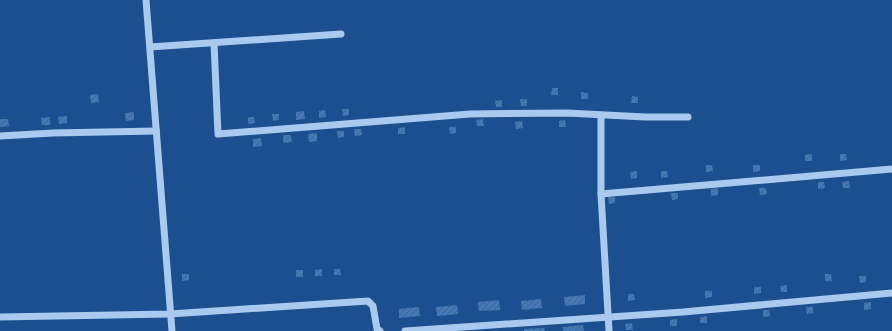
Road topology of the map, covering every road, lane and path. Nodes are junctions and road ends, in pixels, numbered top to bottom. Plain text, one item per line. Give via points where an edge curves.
1 (146, 0) edge
2 (341, 34) dead end
3 (214, 43) junction
4 (150, 47) junction
5 (601, 115) junction
6 (688, 117) dead end
7 (156, 130) junction
8 (0, 136) edge
9 (892, 169) edge
10 (601, 194) junction
11 (892, 294) edge
12 (170, 314) junction
13 (0, 317) edge
14 (608, 317) junction
15 (172, 331) edge
16 (380, 331) edge
17 (406, 331) edge
18 (609, 331) edge

1 - 4 street
2 - 3 street
3 - 4 street
3 - 5 street via 218,134 470,114
4 - 7 street
5 - 6 street
5 - 10 street
7 - 8 street
7 - 12 street
9 - 10 street
10 - 14 street
11 - 14 street
12 - 13 street
12 - 15 street
12 - 16 street via 368,301 373,306 377,329
14 - 17 street
14 - 18 street

